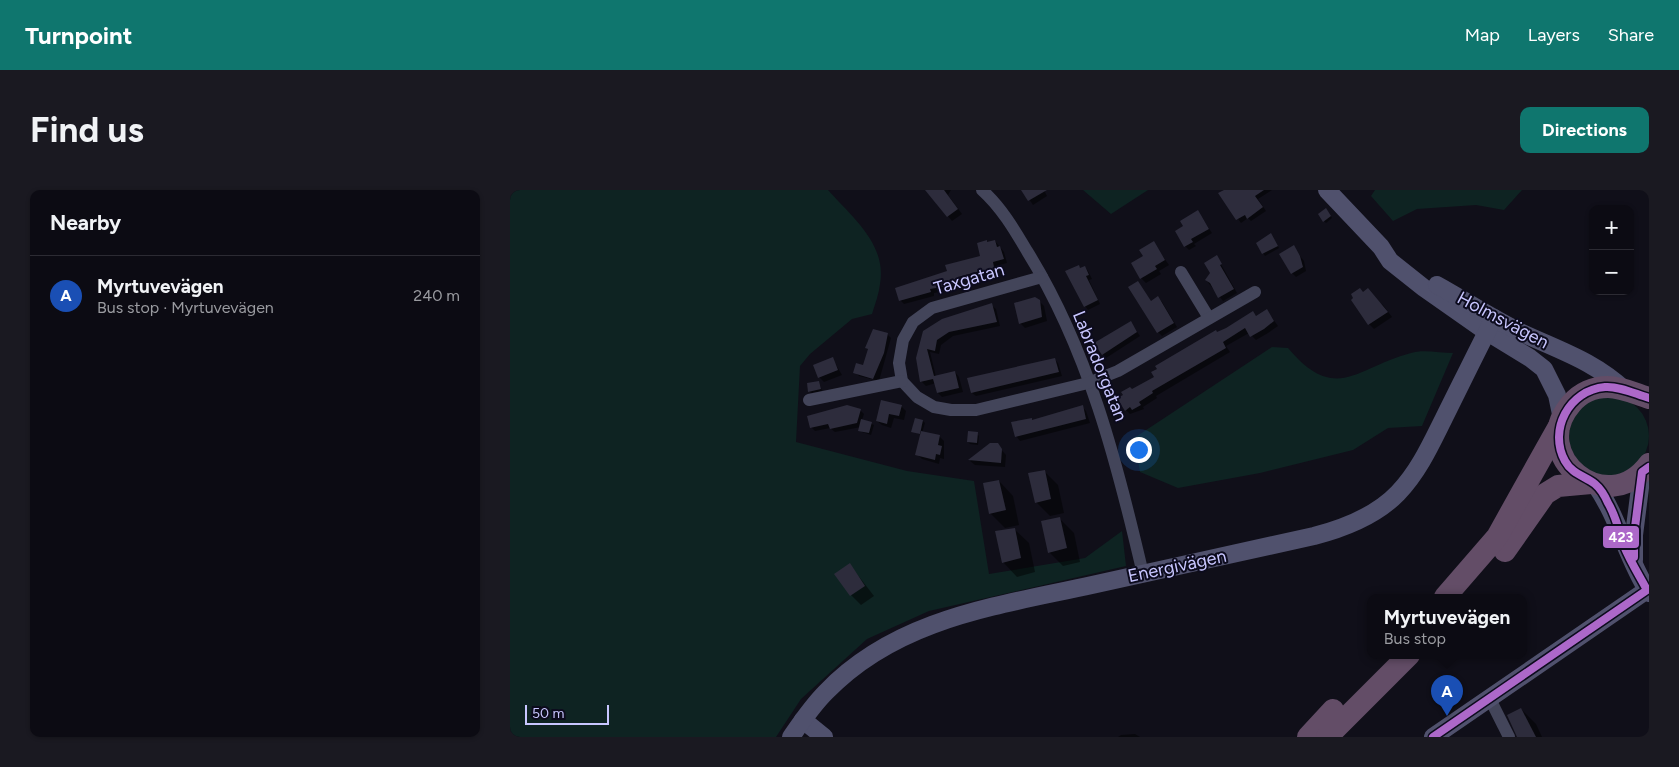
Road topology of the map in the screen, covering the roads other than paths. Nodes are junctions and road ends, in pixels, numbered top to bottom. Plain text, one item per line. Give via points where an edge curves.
1 (982, 190) edge
2 (1328, 190) edge
3 (1180, 272) dead end
4 (1042, 277) junction
5 (1255, 292) dead end
6 (1209, 318) junction
7 (1490, 325) junction
8 (902, 381) junction
9 (1088, 383) junction
10 (1635, 394) edge
11 (809, 400) dead end
12 (1649, 410) edge
13 (1561, 422) junction
14 (1646, 468) edge
15 (1593, 483) junction
16 (1634, 566) junction
17 (1143, 574) junction
18 (1648, 591) edge
19 (1448, 594) edge
20 (1468, 594) edge
21 (1384, 659) edge
22 (1405, 659) edge
23 (1489, 697) junction
24 (803, 720) junction
25 (791, 737) edge
26 (824, 737) edge
27 (1308, 737) edge
28 (1327, 737) edge
29 (1433, 737) edge
30 (1509, 737) edge

1 - 4 street, Labradorgatan via 996,202
2 - 7 street, Holmsvägen via 1381,247
3 - 6 street
4 - 8 street, Taxgatan via 932,308 912,322 903,340 899,363
4 - 9 street, Labradorgatan via 1065,321
5 - 6 street
6 - 9 street via 1118,371
7 - 10 street, Holmsvägen via 1595,365
7 - 13 street, Holmsvägen via 1544,369 1557,395
7 - 17 street, Energivägen via 1428,453 1413,476 1379,509 1341,528
8 - 9 street via 917,397 934,407 950,410 976,410
8 - 11 street
9 - 17 street, Labradorgatan via 1109,438
10 - 12 highway
10 - 13 highway via 1607,387 1588,391 1572,402
13 - 15 highway via 1559,446 1564,460 1578,476
13 - 19 highway via 1497,537
14 - 15 highway via 1623,484
14 - 16 street via 1634,535
15 - 16 street via 1612,510
15 - 20 highway via 1558,486 1545,494 1501,557
16 - 18 street
17 - 24 street, Energivägen via 986,608 930,624 892,642 858,664 827,690
18 - 23 street
21 - 27 highway
22 - 28 highway
23 - 29 street
23 - 30 street
24 - 25 street, Energivägen
24 - 26 street

